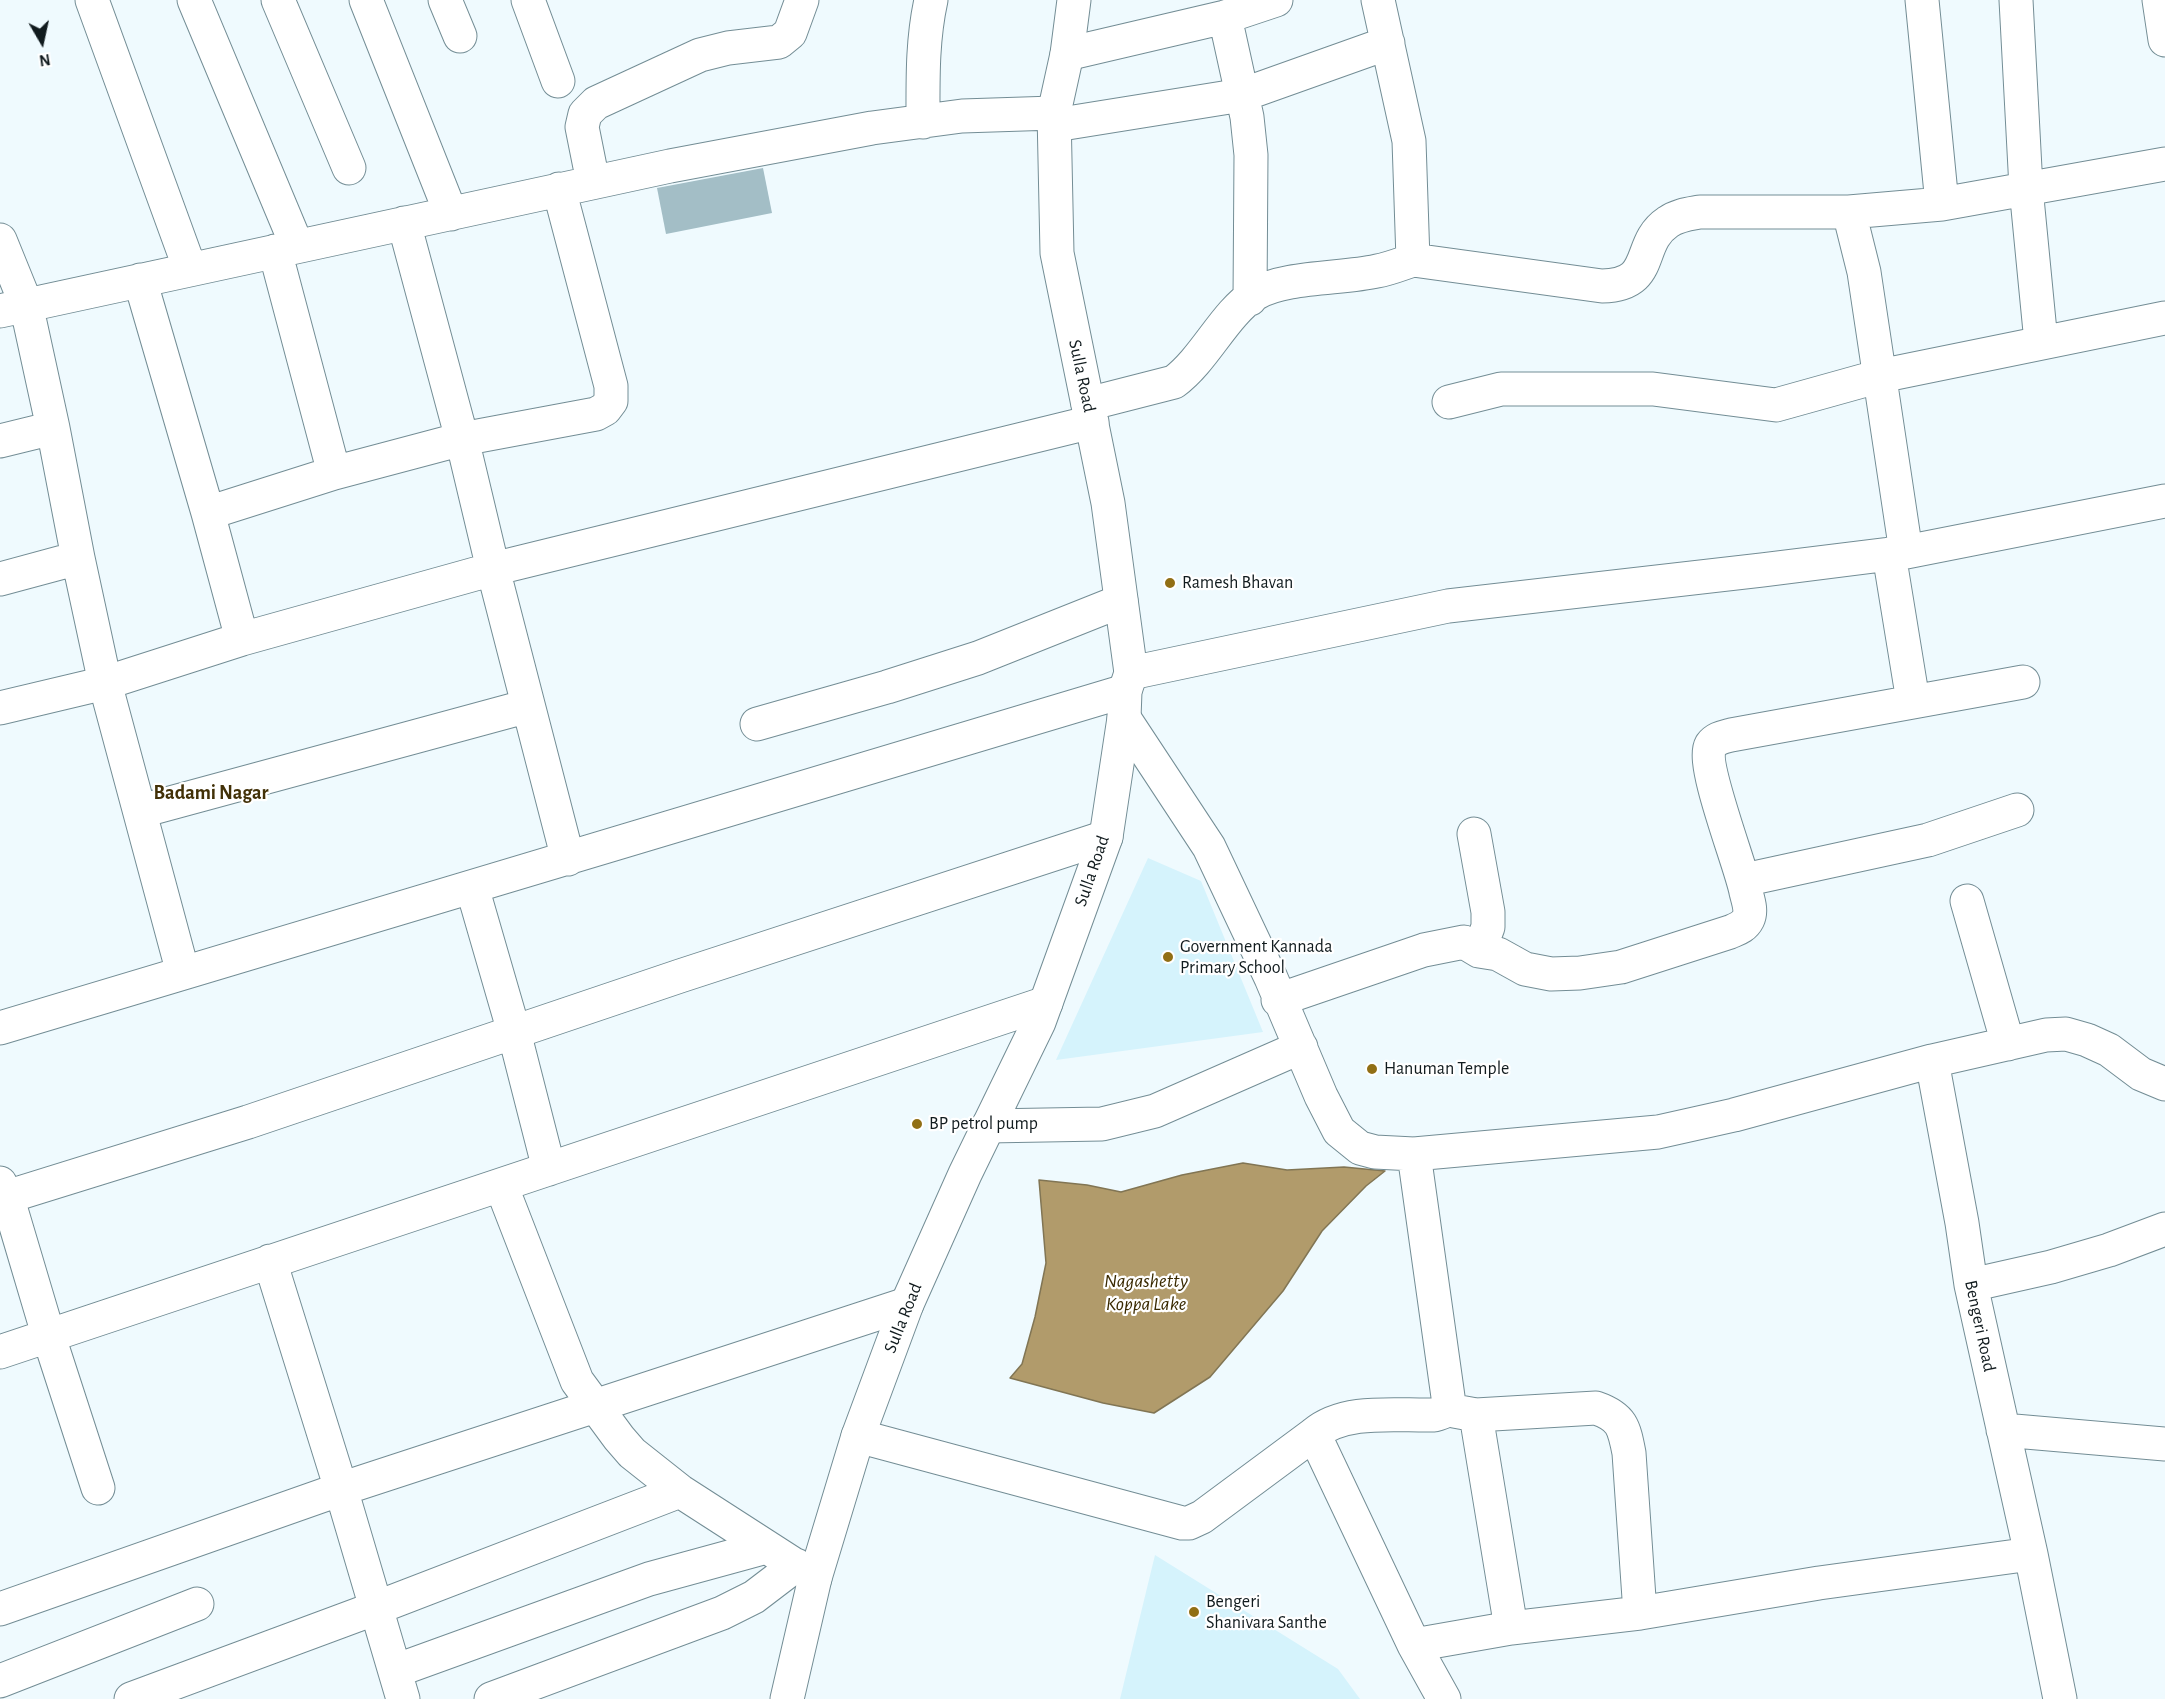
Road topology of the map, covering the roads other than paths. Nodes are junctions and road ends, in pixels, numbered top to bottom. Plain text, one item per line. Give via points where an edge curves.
1 (92, 0) edge
2 (194, 0) edge
3 (278, 0) edge
4 (366, 0) edge
5 (445, 0) edge
6 (528, 0) edge
7 (802, 0) edge
8 (931, 0) edge
9 (1074, 0) edge
10 (1276, 0) edge
11 (1378, 0) edge
12 (1922, 0) edge
13 (2016, 0) edge
14 (2159, 0) edge
15 (1225, 17) junction
16 (460, 36) dead end
17 (2165, 40) edge
18 (1388, 44) junction
19 (1067, 54) junction
20 (558, 81) dead end
21 (1242, 95) junction
22 (1055, 119) junction
23 (923, 122) junction
24 (2165, 164) edge
25 (349, 168) dead end
26 (593, 182) junction
27 (2026, 188) junction
28 (559, 189) junction
29 (1942, 204) junction
30 (1849, 212) junction
31 (451, 214) junction
32 (404, 223) junction
33 (0, 240) edge
34 (286, 248) junction
35 (1413, 260) junction
36 (190, 269) junction
37 (140, 280) junction
38 (1250, 299) junction
39 (13, 308) edge
40 (2165, 318) edge
41 (2041, 342) junction
42 (1880, 376) junction
43 (1449, 402) dead end
44 (1090, 413) junction
45 (53, 429) junction
46 (462, 439) junction
47 (0, 441) edge
48 (334, 473) junction
49 (2165, 501) edge
50 (208, 513) junction
51 (1897, 553) junction
52 (78, 558) junction
53 (493, 569) junction
54 (0, 579) edge
55 (1121, 601) junction
56 (242, 639) junction
57 (2023, 682) dead end
58 (105, 683) junction
59 (1127, 694) junction
60 (1912, 701) junction
61 (528, 706) junction
62 (0, 708) edge
63 (757, 724) dead end
64 (2017, 810) dead end
65 (141, 811) junction
66 (1474, 834) dead end
67 (1106, 837) junction
68 (567, 859) junction
69 (1744, 880) junction
70 (472, 887) junction
71 (1968, 901) dead end
72 (1479, 951) junction
73 (183, 973) junction
74 (1278, 1000) junction
75 (1046, 1003) junction
76 (0, 1028) edge
77 (514, 1032) junction
78 (2008, 1044) junction
79 (1301, 1047) junction
80 (1932, 1061) junction
81 (2164, 1088) edge
82 (988, 1126) junction
83 (1414, 1154) junction
84 (549, 1168) junction
85 (501, 1185) junction
86 (2, 1193) edge
87 (2165, 1229) edge
88 (270, 1261) junction
89 (1971, 1285) junction
90 (907, 1304) junction
91 (48, 1334) junction
92 (0, 1352) edge
93 (596, 1406) junction
94 (1461, 1412) junction
95 (2003, 1430) junction
96 (1314, 1434) junction
97 (858, 1436) junction
98 (2165, 1444) edge
99 (98, 1488) dead end
100 (341, 1489) junction
101 (680, 1491) junction
102 (766, 1547) junction
103 (2031, 1554) junction
104 (805, 1572) junction
105 (197, 1604) dead end
106 (376, 1608) junction
107 (0, 1609) edge
108 (1640, 1613) junction
109 (1511, 1628) junction
110 (1414, 1645) junction
111 (0, 1681) edge
112 (399, 1685) edge
113 (131, 1699) edge
114 (491, 1699) edge
115 (787, 1699) edge
116 (1444, 1699) edge
117 (2060, 1699) edge

1 - 36 street
2 - 34 street
3 - 25 street
4 - 31 street
5 - 16 street
6 - 20 street
7 - 26 street via 790,33 779,42 700,55 596,103 585,114 582,127
8 - 23 street via 922,57
9 - 19 street, Sulla Road
10 - 15 street
11 - 18 street
12 - 29 street
13 - 27 street
14 - 17 street
15 - 19 street
15 - 21 street
18 - 21 street
18 - 35 street via 1410,141
19 - 22 street, Sulla Road
21 - 22 street
21 - 38 street via 1251,155
22 - 23 street via 962,116
22 - 44 street, Sulla Road via 1057,253
23 - 26 street via 872,128
24 - 27 street
26 - 28 street
27 - 29 street
27 - 41 street
28 - 31 street
28 - 46 street via 605,360 611,401 605,409 581,418
29 - 30 street
30 - 35 street via 1700,212 1681,216 1667,222 1653,239 1638,272 1619,286
30 - 42 street via 1864,272
31 - 32 street
32 - 34 street
32 - 46 street
33 - 39 street
34 - 36 street
34 - 48 street
35 - 38 street via 1377,271 1272,287
36 - 37 street
37 - 39 street
37 - 50 street
38 - 44 street via 1174,382
39 - 45 street
40 - 41 street
41 - 42 street
42 - 43 street via 1776,405 1653,389 1501,389
42 - 51 street
44 - 53 street
44 - 55 street, Sulla Road via 1108,503
45 - 47 street
45 - 52 street
46 - 48 street
46 - 53 street
48 - 50 street
49 - 51 street
50 - 56 street
51 - 59 street via 1448,606
51 - 60 street
52 - 54 street
52 - 58 street
53 - 56 street
53 - 61 street
55 - 59 street, Sulla Road
55 - 63 street via 978,658
56 - 58 street
57 - 60 street
58 - 62 street
58 - 65 street
59 - 67 street, Sulla Road
59 - 68 street
59 - 74 street via 1209,847
60 - 69 street via 1731,735 1711,746 1711,775
61 - 65 street
61 - 68 street
64 - 69 street via 1928,840
65 - 73 street
66 - 72 street via 1488,912 1488,927
67 - 75 street, Sulla Road
67 - 77 street
68 - 70 street
69 - 72 street via 1750,908 1749,918 1742,926 1621,967 1551,974 1525,969 1498,954
70 - 73 street
70 - 77 street
71 - 78 street
72 - 74 street via 1464,942 1424,950
73 - 76 street
74 - 79 street
75 - 82 street, Sulla Road
75 - 84 street
77 - 84 street
77 - 86 street via 248,1122
78 - 80 street
78 - 81 street via 2066,1034 2109,1050
79 - 82 street via 1155,1111 1102,1124
79 - 83 street via 1339,1131 1360,1148
80 - 83 street via 1659,1132
80 - 89 street, Bengeri Road
82 - 90 street, Sulla Road
83 - 94 street via 1449,1398
84 - 85 street
85 - 88 street
85 - 93 street via 577,1381
86 - 91 street
87 - 89 street via 2051,1267
88 - 91 street
88 - 100 street
89 - 95 street, Bengeri Road
90 - 93 street
90 - 97 street, Sulla Road
91 - 92 street
91 - 99 street
93 - 100 street
93 - 101 street via 632,1453
94 - 96 street via 1341,1419 1324,1425
94 - 108 street via 1596,1408 1617,1418 1625,1432 1629,1453
94 - 109 street
95 - 98 street
95 - 103 street, Bengeri Road
96 - 97 street via 1189,1523
96 - 110 street
97 - 104 street, Sulla Road
100 - 106 street
100 - 107 street
101 - 102 street
101 - 106 street
102 - 104 street
102 - 112 street via 649,1579
103 - 108 street
103 - 117 street, Bengeri Road
104 - 114 street via 722,1613
104 - 115 street, Sulla Road
105 - 111 street
106 - 112 street
106 - 113 street
108 - 109 street
109 - 110 street
110 - 116 street

